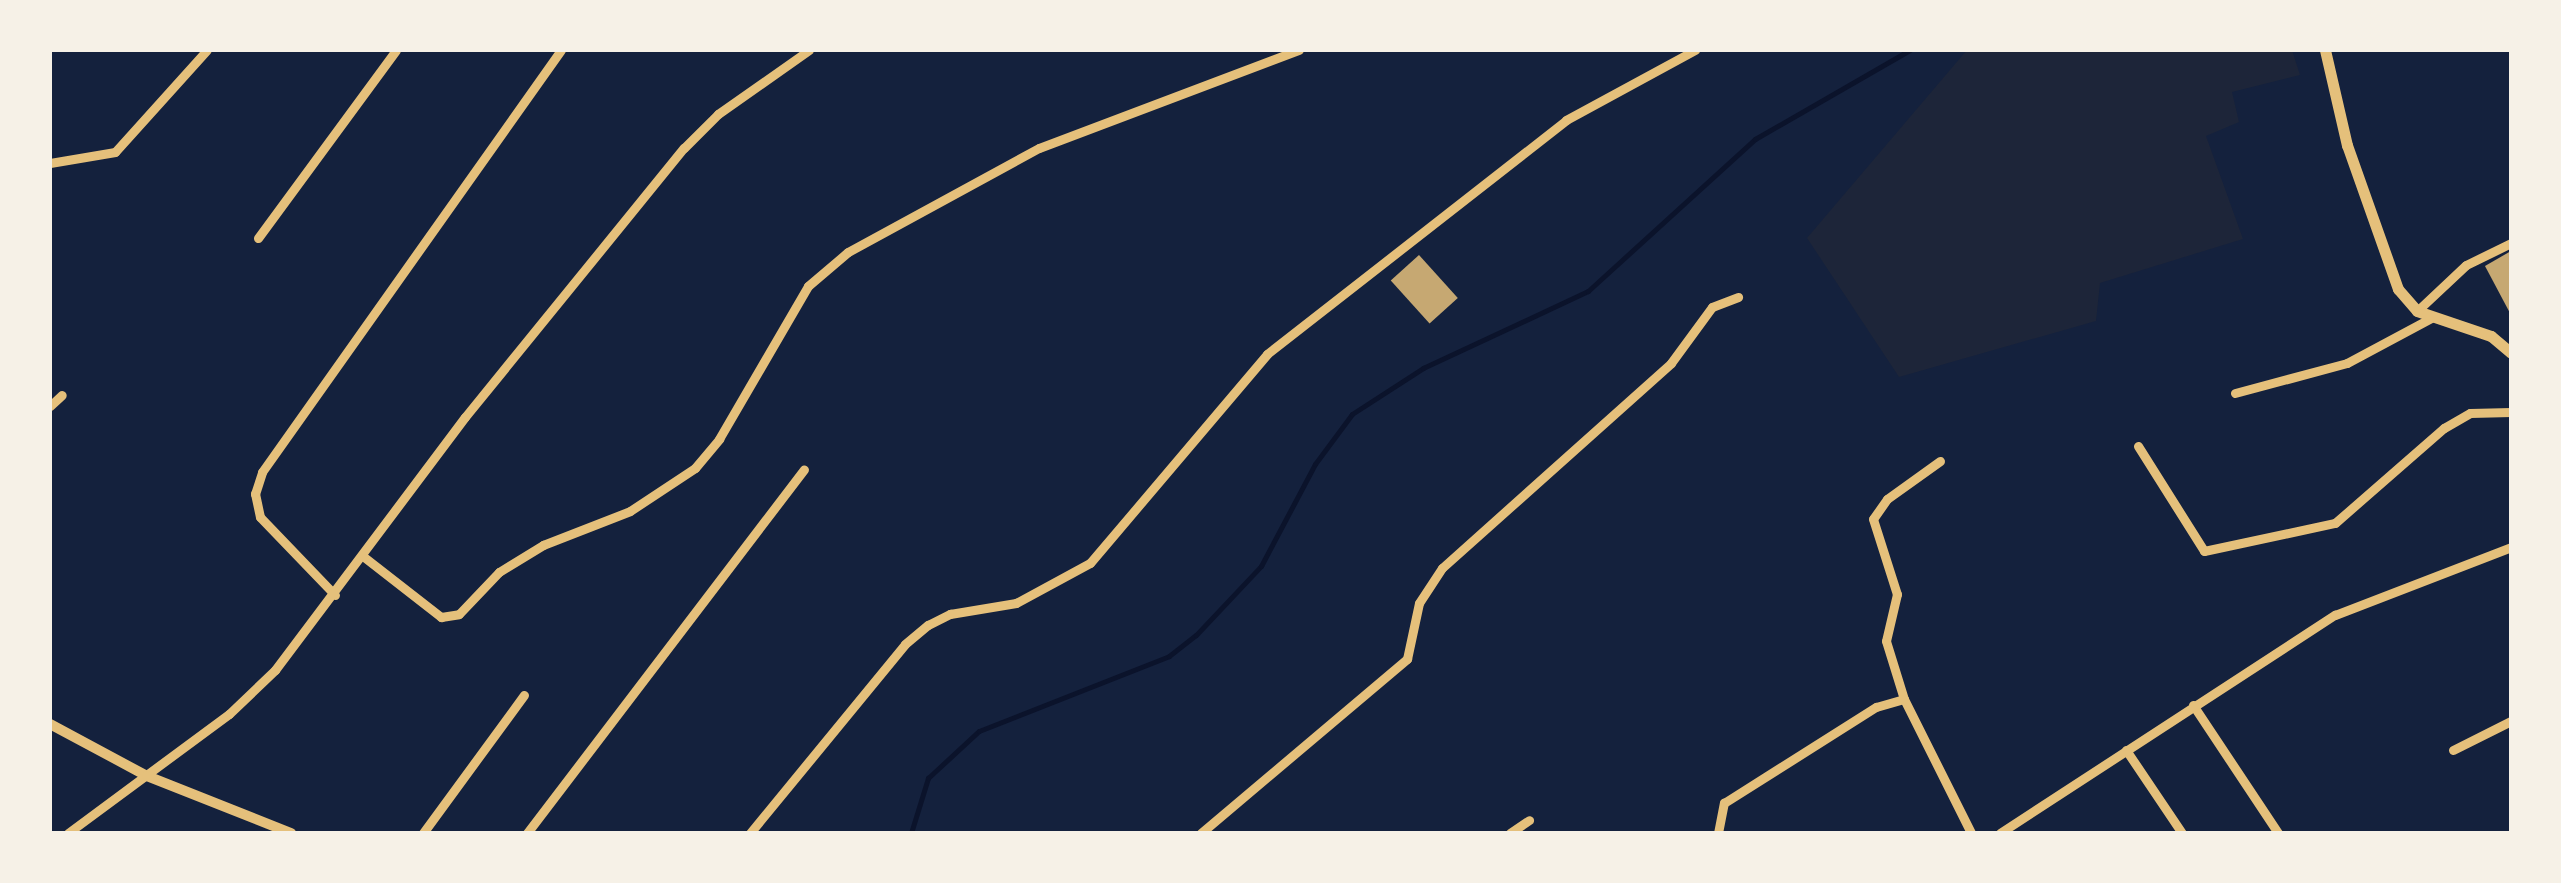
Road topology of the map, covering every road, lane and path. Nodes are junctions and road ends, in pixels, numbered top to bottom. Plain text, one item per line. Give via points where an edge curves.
1 (207, 50) edge
2 (396, 50) edge
3 (561, 50) edge
4 (809, 50) edge
5 (1299, 50) edge
6 (1695, 50) edge
7 (2325, 50) edge
8 (50, 163) edge
9 (258, 238) dead end
10 (2511, 244) edge
11 (1738, 297) dead end
12 (2418, 310) junction
13 (2433, 318) junction
14 (2511, 353) edge
15 (2235, 392) dead end
16 (62, 395) dead end
17 (50, 406) edge
18 (2511, 412) edge
19 (2138, 446) dead end
20 (1940, 461) dead end
21 (804, 469) dead end
22 (2511, 547) edge
23 (364, 557) junction
24 (335, 595) junction
25 (524, 695) dead end
26 (1904, 699) junction
27 (2193, 705) junction
28 (2511, 721) edge
29 (50, 724) edge
30 (2126, 750) junction
31 (2453, 750) dead end
32 (148, 776) junction
33 (1529, 820) dead end
34 (68, 833) edge
35 (291, 833) edge
36 (422, 833) edge
37 (527, 833) edge
38 (750, 833) edge
39 (1201, 833) edge
40 (1510, 833) edge
41 (1718, 833) edge
42 (1971, 833) edge
43 (2000, 833) edge
44 (2182, 833) edge
45 (2278, 833) edge

1 - 8 street via 114,152
2 - 9 street
3 - 24 street via 256,485 260,517
4 - 23 street via 718,114 684,148 464,417
5 - 23 street via 1040,148 848,252 808,286 719,439 695,468 630,511 543,545 499,572 459,614 441,617
6 - 38 street via 1556,127 1267,354 1090,562 1016,602 950,614 928,625
7 - 12 main road via 2347,146 2390,277
10 - 12 street via 2466,266
11 - 39 street via 1712,307 1671,364 1442,568 1420,603 1407,659
12 - 13 main road
13 - 14 main road via 2492,336
13 - 15 street via 2347,362
16 - 17 street
18 - 19 street via 2470,413 2444,428 2335,523 2204,551
20 - 26 street via 1887,499 1874,518 1896,582 1886,641
21 - 37 street
22 - 27 street via 2335,614
23 - 24 street
24 - 32 street via 253,693
25 - 36 street
26 - 41 street via 1876,708 1724,804
26 - 42 street
27 - 30 street
27 - 45 street
28 - 31 street
29 - 32 street
30 - 43 street
30 - 44 street
32 - 34 street
32 - 35 street
33 - 40 street

